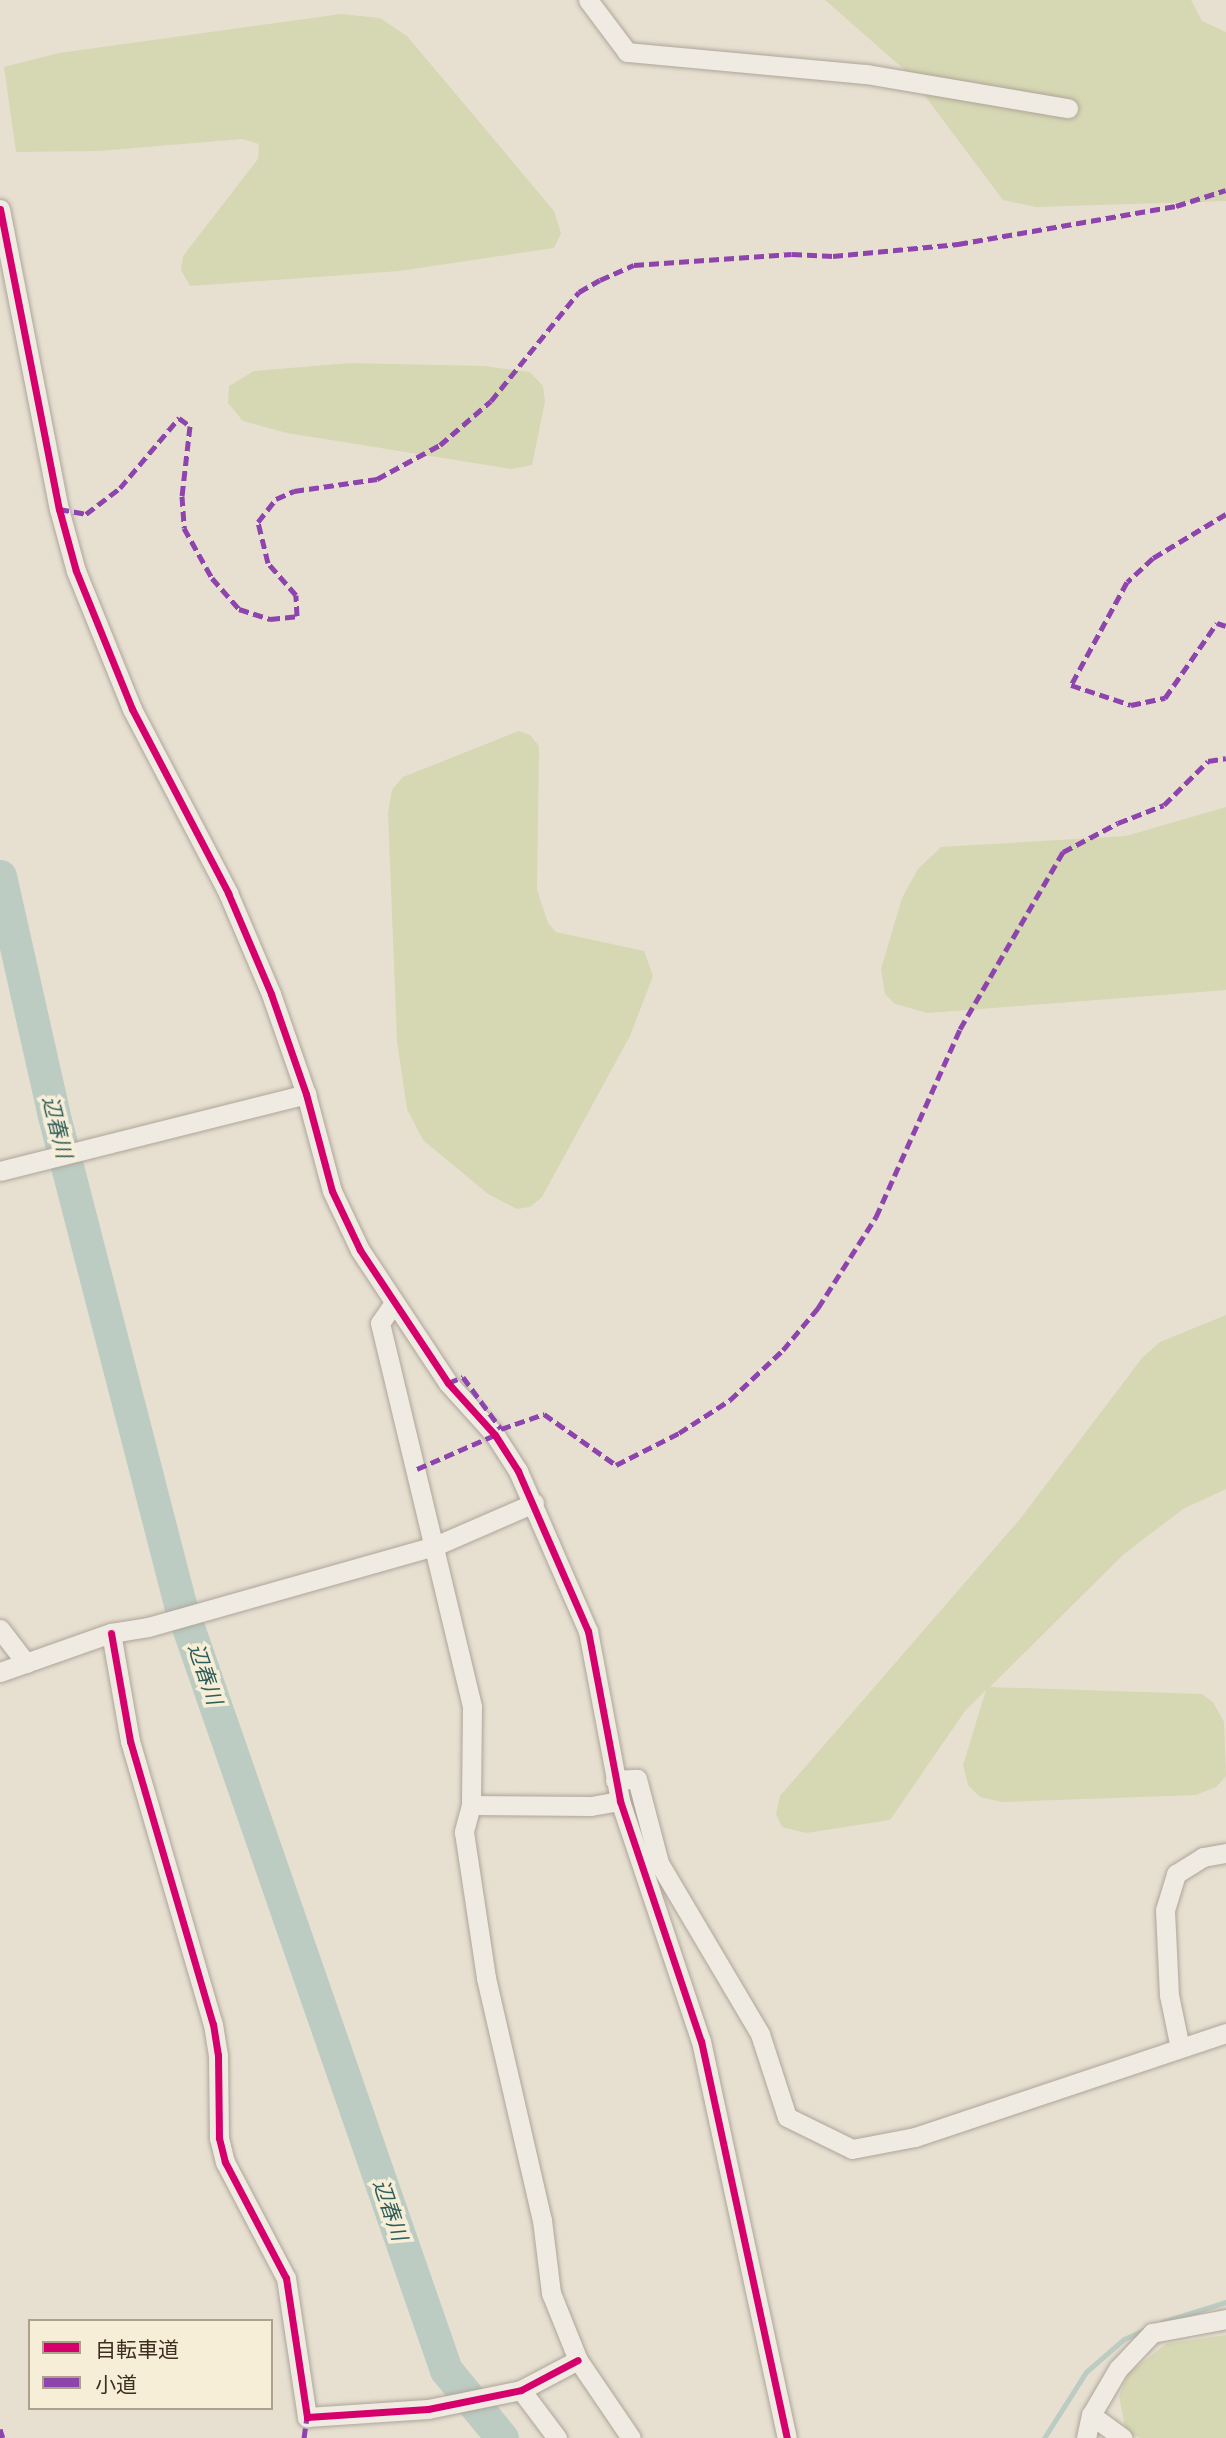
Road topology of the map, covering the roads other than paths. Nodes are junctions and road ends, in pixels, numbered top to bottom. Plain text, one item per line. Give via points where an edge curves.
1 (588, 0) edge
2 (1068, 108) dead end
3 (0, 209) edge
4 (306, 1094) junction
5 (0, 1171) edge
6 (394, 1303) junction
7 (534, 1503) junction
8 (435, 1546) junction
9 (0, 1629) edge
10 (111, 1633) junction
11 (26, 1663) junction
12 (0, 1672) edge
13 (615, 1780) junction
14 (620, 1801) junction
15 (471, 1805) junction
16 (1226, 1853) edge
17 (1226, 2032) edge
18 (1180, 2048) junction
19 (1226, 2319) edge
20 (578, 2360) junction
21 (515, 2390) junction
22 (1091, 2415) junction
23 (557, 2438) edge
24 (631, 2438) edge
25 (787, 2438) edge
26 (1086, 2438) edge
27 (1123, 2438) edge

1 - 2 street via 627,52 866,74
3 - 4 street via 46,450 76,571 132,709 228,893 271,994
4 - 5 street
4 - 6 street via 332,1191 360,1250
6 - 7 street via 449,1382 495,1435
6 - 8 street via 380,1323
7 - 8 street
7 - 13 street via 588,1631
8 - 10 street via 148,1627
8 - 15 street via 472,1707
9 - 11 street
10 - 11 street
10 - 21 street via 130,1741 213,2024 219,2138 225,2162 286,2278 307,2417 428,2409
11 - 12 street
13 - 14 street
13 - 18 street via 637,1779 659,1863 760,2035 787,2117 852,2148 915,2137
14 - 15 street via 591,1806
14 - 25 street via 701,2041
15 - 20 street via 464,1832 486,1978 542,2220 551,2292
16 - 18 street via 1203,1857 1176,1874 1165,1910 1168,1983
17 - 18 street
19 - 22 street via 1152,2333 1118,2369
20 - 21 street
20 - 24 street
21 - 23 street
22 - 26 street
22 - 27 street

